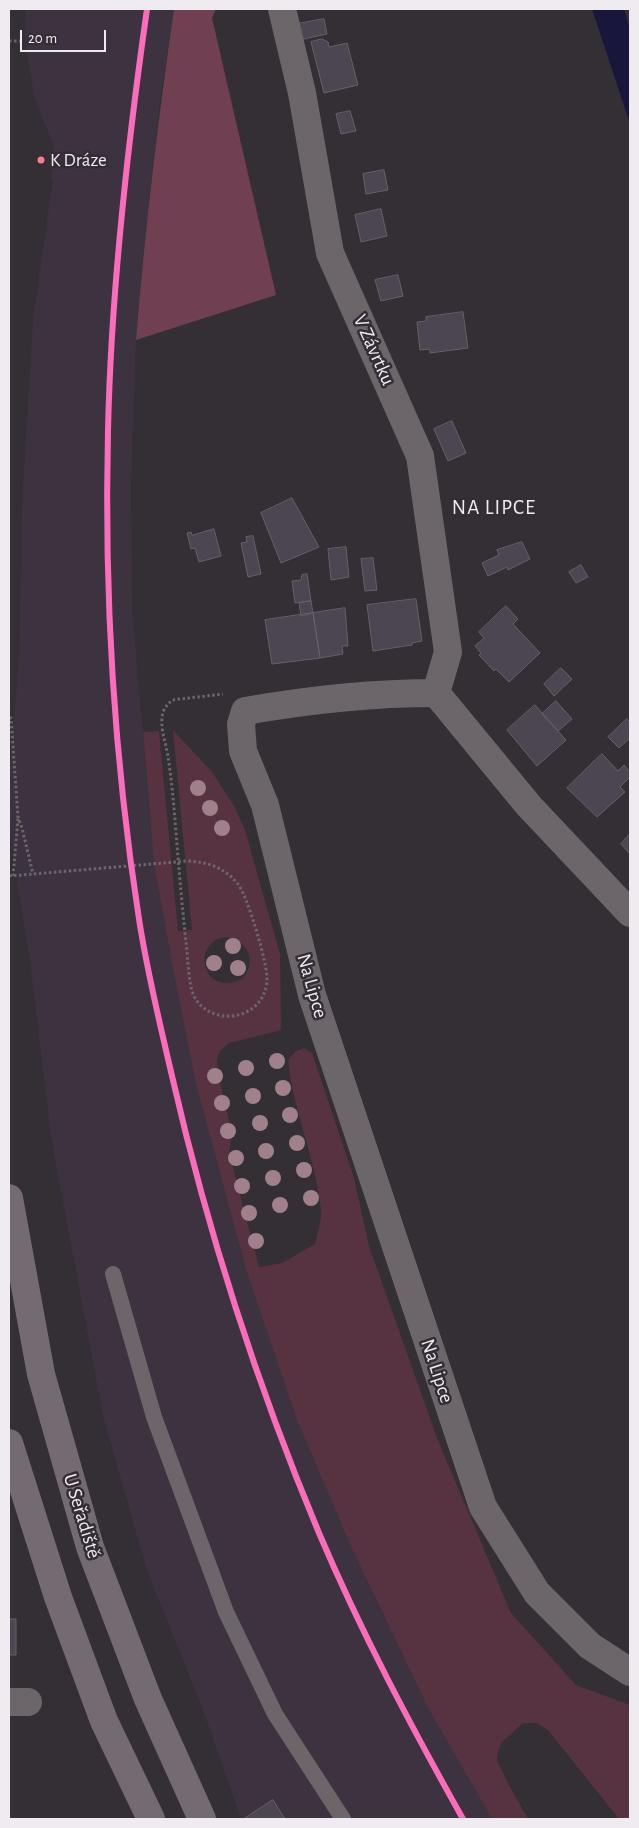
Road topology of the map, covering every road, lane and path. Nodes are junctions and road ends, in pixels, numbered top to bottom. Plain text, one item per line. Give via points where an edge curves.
1 (282, 9) edge
2 (9, 41) edge
3 (21, 41) dead end
4 (436, 693) junction
5 (245, 711) junction
6 (9, 718) edge
7 (18, 817) junction
8 (33, 874) junction
9 (9, 876) edge
10 (14, 876) junction
11 (630, 913) edge
12 (9, 1198) edge
13 (113, 1274) dead end
14 (9, 1443) edge
15 (630, 1672) edge
16 (151, 1819) edge
17 (202, 1819) edge
18 (344, 1819) edge

1 - 4 street, V Závrtku via 302,93 330,253 420,456 448,652
2 - 3 path
4 - 5 street via 300,702
4 - 11 street via 529,806
5 - 8 path via 243,692 180,698 166,706 162,726 168,755 175,822 176,832 179,861 180,871 186,939 192,991 202,1006 223,1017 235,1017 258,1004 267,980 266,967 247,900 238,883 225,871 207,863 187,861 177,862 158,864
5 - 15 street, Na Lipce via 241,724 243,751 264,805 312,994 483,1507 537,1592 590,1646
6 - 7 path
7 - 8 path
7 - 10 path
8 - 10 path
9 - 10 path
12 - 17 highway, U Seřadiště via 40,1374 90,1548 148,1699
13 - 18 lane via 154,1417 226,1612 275,1714
14 - 16 highway via 58,1597 104,1721

